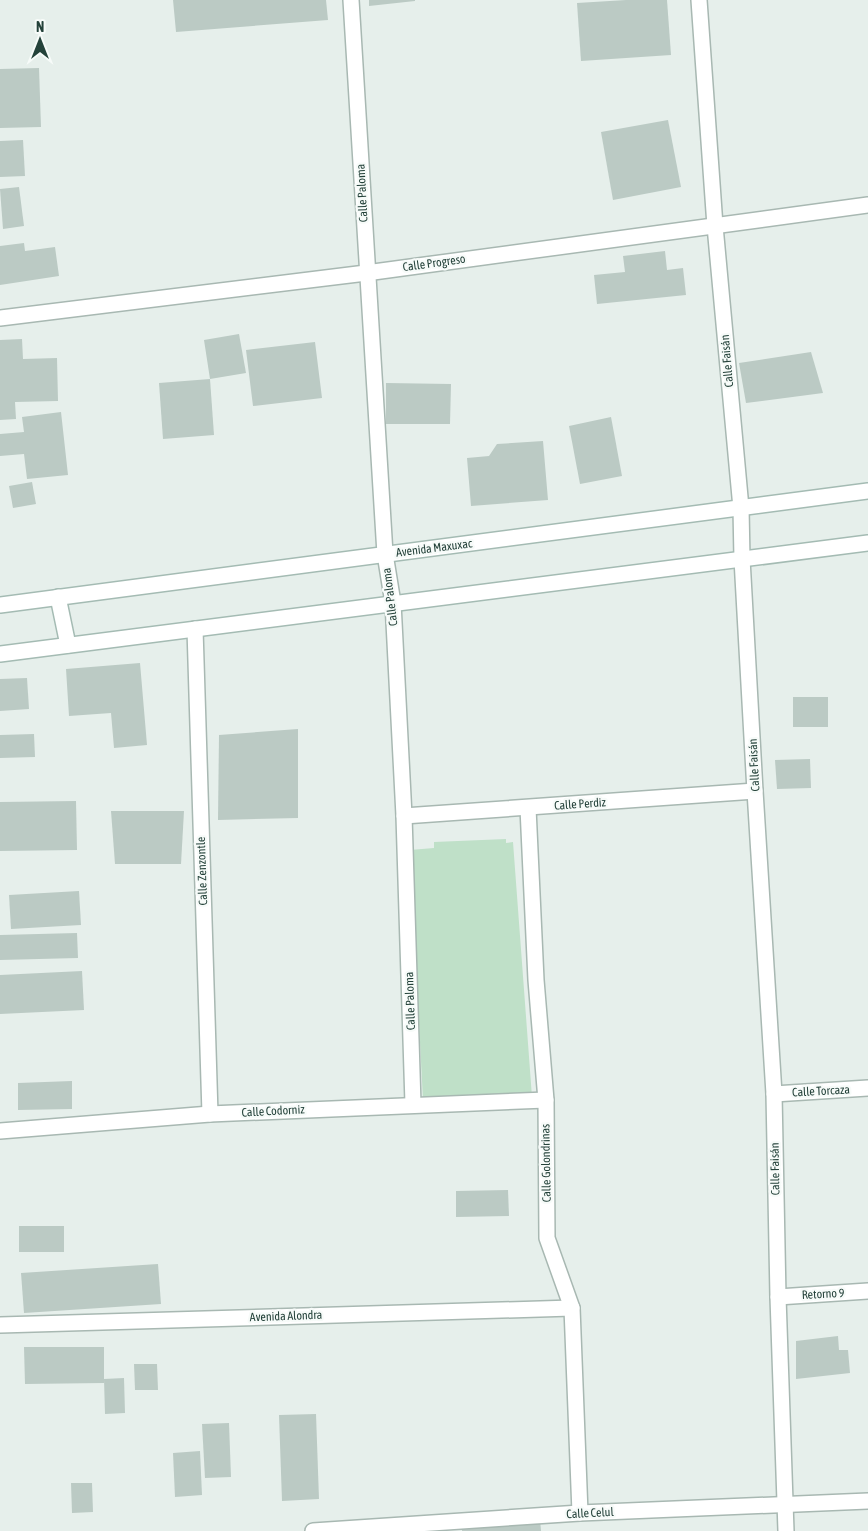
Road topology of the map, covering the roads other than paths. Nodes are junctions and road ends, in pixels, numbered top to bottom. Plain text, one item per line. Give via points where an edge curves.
1 (351, 0) edge
2 (699, 0) edge
3 (868, 205) edge
4 (715, 226) junction
5 (366, 272) junction
6 (0, 318) edge
7 (868, 492) edge
8 (741, 508) junction
9 (868, 543) edge
10 (384, 554) junction
11 (742, 559) junction
12 (58, 597) junction
13 (393, 604) junction
14 (0, 605) edge
15 (195, 629) junction
16 (68, 645) junction
17 (0, 654) edge
18 (755, 791) junction
19 (528, 808) junction
20 (404, 816) junction
21 (868, 1088) edge
22 (774, 1094) junction
23 (546, 1100) junction
24 (413, 1104) junction
25 (210, 1114) junction
26 (0, 1131) edge
27 (868, 1291) edge
28 (778, 1297) junction
29 (572, 1308) junction
30 (0, 1325) edge
31 (868, 1501) edge
32 (785, 1505) junction
33 (580, 1513) junction
34 (371, 1530) edge
35 (313, 1531) edge
36 (786, 1531) edge

1 - 5 street, Calle Paloma
2 - 4 street, Calle Faisán
3 - 4 street, Calle Progreso
4 - 5 street, Calle Progreso
4 - 8 street, Calle Faisán
5 - 6 street, Calle Progreso
5 - 10 street, Calle Paloma
7 - 8 street, Avenida Maxuxac
8 - 10 street, Avenida Maxuxac
8 - 11 street, Calle Faisán
9 - 11 street
10 - 12 street, Avenida Maxuxac
10 - 13 street, Calle Paloma
11 - 13 street
11 - 18 street, Calle Faisán
12 - 14 street, Avenida Maxuxac
12 - 16 street
13 - 15 street
13 - 20 street, Calle Paloma
15 - 16 street
15 - 25 street, Calle Zenzontle
16 - 17 street
18 - 19 street, Calle Perdiz
18 - 22 street, Calle Faisán
19 - 20 street, Calle Perdiz
19 - 23 street, Calle Golondrinas via 536,980
20 - 24 street, Calle Paloma
21 - 22 street, Calle Torcaza
22 - 28 street, Calle Faisán
23 - 24 street, Calle Codorniz
23 - 29 street, Calle Golondrinas via 548,1238
24 - 25 street, Calle Codorniz
25 - 26 street, Calle Codorniz
27 - 28 street, Retorno 9
28 - 32 street, Calle Faisán
29 - 30 street, Avenida Alondra
29 - 33 street, Calle Golondrinas
31 - 32 street, Calle Celul
32 - 33 street, Calle Celul
32 - 36 street, Calle Faisán
33 - 34 street, Calle Celul
34 - 35 street, Calle Celul

